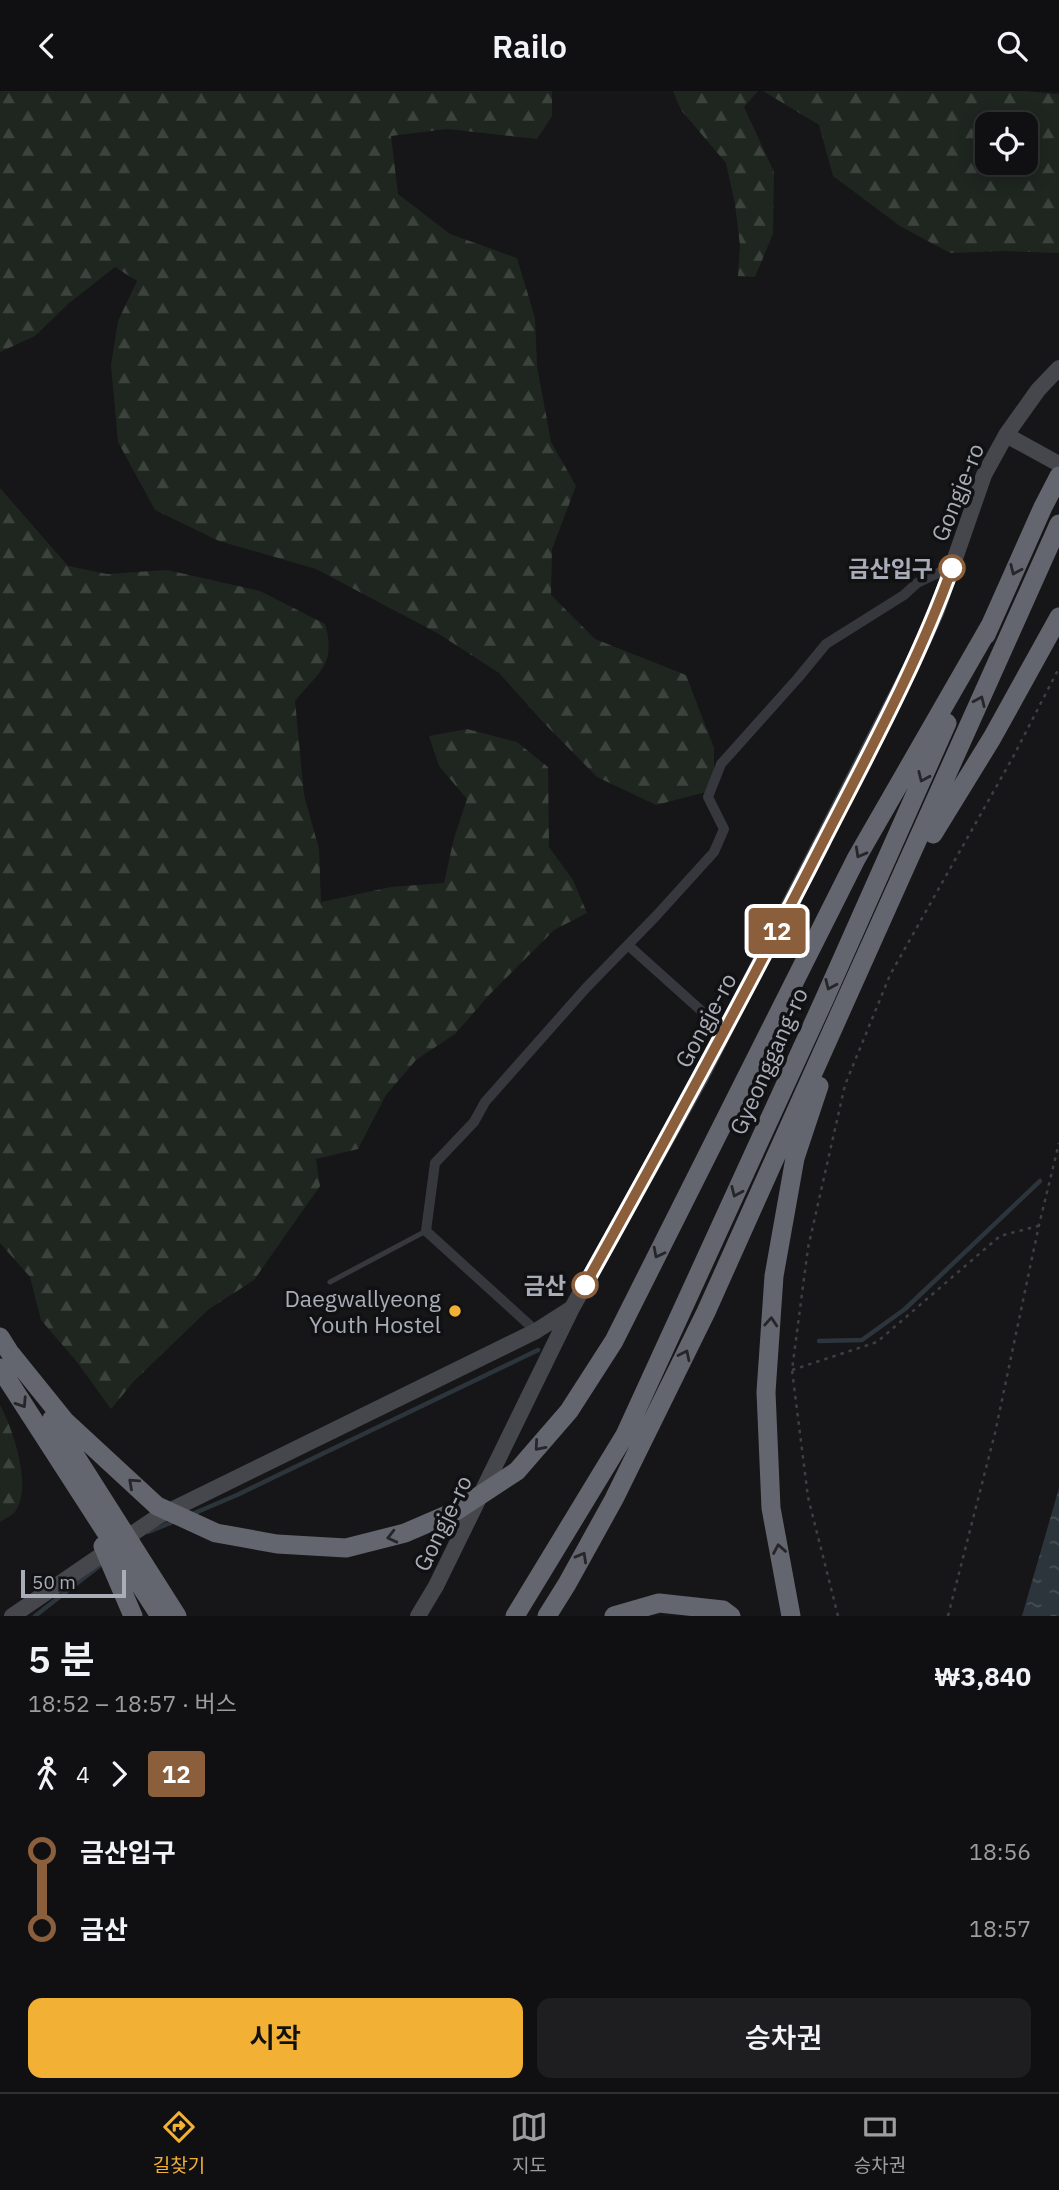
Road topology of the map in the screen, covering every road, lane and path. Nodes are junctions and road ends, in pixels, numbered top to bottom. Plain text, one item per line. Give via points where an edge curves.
1 (1059, 368) edge
2 (1006, 435) junction
3 (1059, 464) edge
4 (1059, 476) edge
5 (1059, 524) edge
6 (953, 566) junction
7 (1059, 617) edge
8 (991, 624) junction
9 (1059, 668) edge
10 (889, 907) junction
11 (874, 935) junction
12 (628, 945) junction
13 (724, 1032) junction
14 (1059, 1143) edge
15 (1039, 1225) junction
16 (426, 1231) junction
17 (330, 1282) dead end
18 (572, 1308) junction
19 (536, 1331) junction
20 (0, 1337) edge
21 (5, 1361) edge
22 (792, 1370) junction
23 (55, 1428) junction
24 (12, 1616) edge
25 (133, 1616) edge
26 (160, 1616) edge
27 (177, 1616) edge
28 (418, 1616) edge
29 (515, 1616) edge
30 (547, 1616) edge
31 (614, 1616) edge
32 (731, 1616) edge
33 (791, 1616) edge
34 (838, 1616) edge
35 (948, 1616) edge

1 - 2 street, Gongje-ro
2 - 3 street
2 - 6 street, Gongje-ro via 984,475
4 -> 8 highway, Gyeonggang-ro
10 -> 5 highway, Gyeonggang-ro
6 - 12 street via 918,583 826,644 721,764 709,797 724,829 714,852
6 - 13 street, Gongje-ro via 913,663
7 - 10 highway
8 -> 23 highway via 856,859 614,1341 569,1411 517,1471 456,1511 405,1533 346,1548 277,1544 216,1533 158,1506
8 -> 29 highway, Gyeonggang-ro via 625,1435
9 - 22 path via 890,975 845,1085 808,1248
10 - 11 highway, Gyeonggang-ro
30 -> 11 highway, Gyeonggang-ro via 614,1499 706,1312
33 -> 11 highway via 771,1508 766,1392 774,1276 795,1159
12 - 13 street
12 - 16 street via 494,1091 474,1122 435,1163
13 - 18 street, Gongje-ro
14 - 15 path
15 - 22 path via 1000,1236 877,1342
15 - 35 path via 995,1433
16 - 17 lane
16 - 19 street
18 - 19 street
18 - 28 street, Gongje-ro
19 - 24 street via 157,1517
20 - 21 highway
21 - 23 highway
22 - 34 path via 808,1497
23 - 25 highway
23 - 26 highway
23 - 27 highway
31 - 32 highway via 659,1603 723,1610

